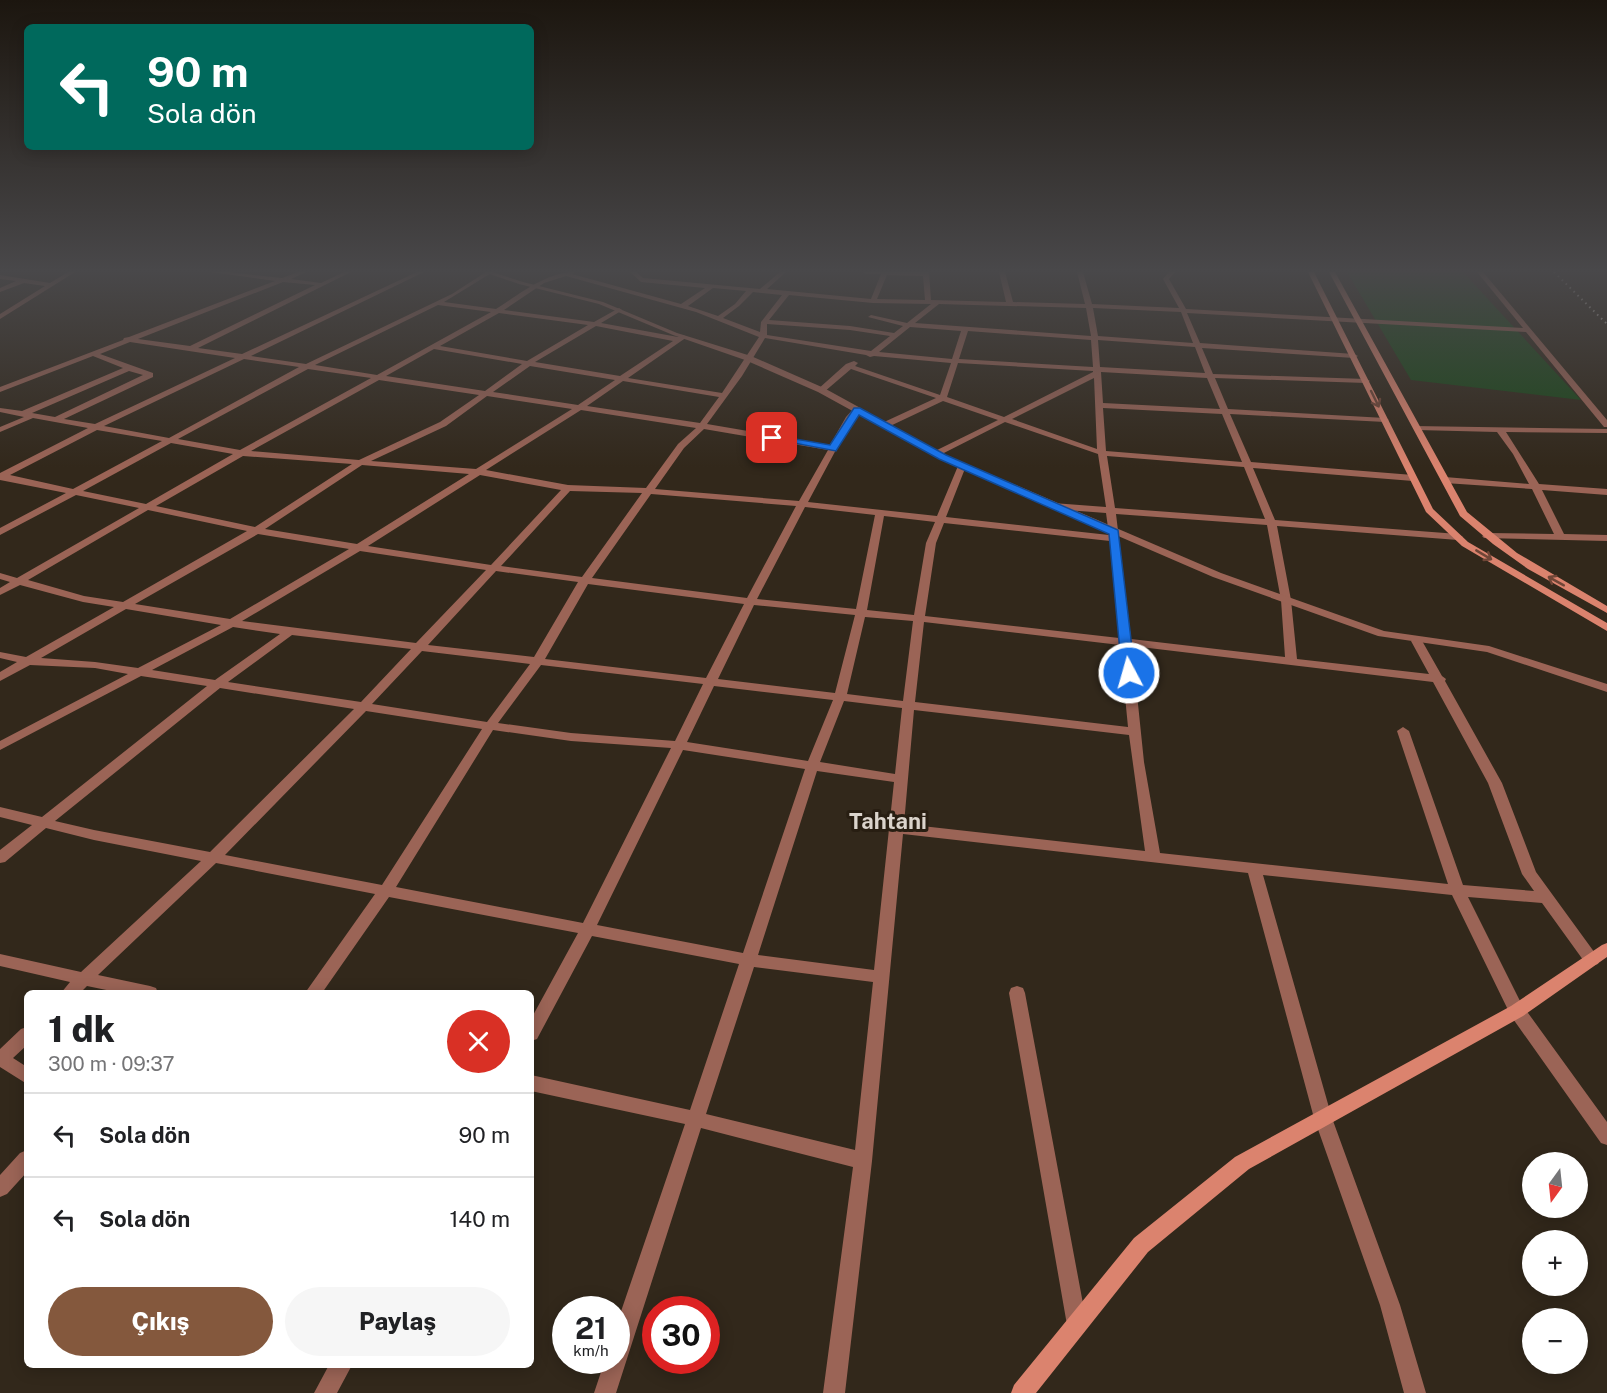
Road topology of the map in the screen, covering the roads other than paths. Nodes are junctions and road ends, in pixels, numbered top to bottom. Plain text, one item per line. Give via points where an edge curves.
1 (131, 337) edge
2 (216, 337) edge
3 (288, 337) edge
4 (367, 337) edge
5 (450, 337) edge
6 (573, 337) edge
7 (676, 337) edge
8 (762, 337) edge
9 (767, 337) edge
10 (893, 337) edge
11 (963, 337) edge
12 (1094, 337) joint
13 (1194, 337) edge
14 (1345, 337) edge
15 (1368, 337) edge
16 (1534, 337) edge
17 (682, 338) junction
18 (126, 339) junction
19 (1197, 344) junction
20 (432, 347) junction
21 (190, 350) junction
22 (92, 353) junction
23 (872, 354) junction
24 (1354, 356) junction
25 (245, 358) junction
26 (748, 358) junction
27 (955, 361) junction
28 (530, 362) junction
29 (849, 366) junction
30 (306, 367) junction
31 (129, 368) junction
32 (1097, 371) junction
33 (1210, 376) junction
34 (376, 378) junction
35 (623, 379) junction
36 (1366, 381) junction
37 (0, 390) edge
38 (820, 390) junction
39 (486, 394) junction
40 (724, 396) junction
41 (943, 398) junction
42 (1099, 405) junction
43 (579, 408) junction
44 (0, 410) edge
45 (857, 410) junction
46 (1225, 412) junction
47 (28, 415) junction
48 (56, 420) junction
49 (1005, 420) junction
50 (1385, 420) junction
51 (885, 425) junction
52 (702, 426) junction
53 (1607, 426) edge
54 (96, 427) junction
55 (1417, 428) junction
56 (1499, 429) junction
57 (0, 430) edge
58 (1607, 431) edge
59 (169, 440) junction
60 (832, 448) junction
61 (241, 453) junction
62 (1102, 453) junction
63 (936, 454) junction
64 (363, 461) junction
65 (1247, 465) junction
66 (962, 466) junction
67 (480, 472) junction
68 (0, 477) edge
69 (1413, 478) junction
70 (1445, 480) junction
71 (1536, 486) junction
72 (568, 488) junction
73 (649, 491) junction
74 (75, 492) junction
75 (1607, 492) edge
76 (802, 504) junction
77 (1053, 506) junction
78 (146, 507) junction
79 (1111, 510) junction
80 (879, 513) junction
81 (940, 520) junction
82 (1271, 522) junction
83 (257, 530) junction
84 (0, 532) edge
85 (1115, 536) junction
86 (1487, 536) junction
87 (1458, 537) junction
88 (1560, 537) junction
89 (1607, 538) edge
90 (359, 548) junction
91 (495, 568) junction
92 (0, 576) edge
93 (585, 580) junction
94 (19, 581) junction
95 (0, 592) edge
96 (1286, 600) junction
97 (751, 602) junction
98 (126, 607) junction
99 (1607, 610) edge
100 (861, 612) junction
101 (920, 618) junction
102 (230, 624) junction
103 (1607, 628) edge
104 (290, 632) junction
105 (1417, 641) junction
106 (1125, 642) junction
107 (419, 647) junction
108 (0, 655) edge
109 (26, 661) junction
110 (538, 661) junction
111 (1291, 662) junction
112 (140, 673) junction
113 (0, 676) edge
114 (1440, 679) junction
115 (711, 681) junction
116 (216, 685) junction
117 (1607, 688) edge
118 (840, 697) junction
119 (908, 706) junction
120 (363, 707) junction
121 (490, 726) junction
122 (1403, 731) dead end
123 (1135, 732) junction
124 (679, 745) junction
125 (0, 747) edge
126 (813, 764) junction
127 (900, 779) junction
128 (0, 812) edge
129 (42, 822) junction
130 (895, 828) junction
131 (1153, 856) junction
132 (214, 857) junction
133 (0, 858) edge
134 (1254, 868) junction
135 (387, 890) junction
136 (1457, 890) junction
137 (1546, 898) junction
138 (590, 928) junction
139 (1600, 954) edge
140 (0, 960) edge
141 (748, 960) junction
142 (881, 977) junction
143 (84, 979) junction
144 (72, 990) edge
145 (136, 990) edge
146 (314, 990) edge
147 (1017, 993) dead end
148 (1517, 1011) junction
149 (534, 1029) edge
150 (24, 1037) edge
151 (0, 1059) edge
152 (24, 1075) edge
153 (534, 1084) edge
154 (1323, 1118) junction
155 (696, 1119) junction
156 (1607, 1137) edge
157 (863, 1161) junction
158 (24, 1162) edge
159 (0, 1188) edge
160 (630, 1318) edge
161 (1077, 1327) junction
162 (339, 1368) edge
163 (611, 1374) edge
164 (325, 1393) edge
165 (605, 1393) edge
166 (834, 1393) edge
167 (1022, 1393) edge
168 (1415, 1393) edge

1 - 18 street
2 - 21 street
3 - 25 street
4 - 30 street
5 - 20 street
6 - 28 street
7 - 17 street
8 - 26 street
9 - 23 street
10 - 23 street
11 - 27 street
12 - 19 street
12 - 32 street
13 - 19 street
14 - 24 main road
15 - 55 main road
16 - 53 street
17 - 26 street
17 - 35 street
18 - 21 street
18 - 22 street
19 - 24 street
19 - 33 street
20 - 28 street
20 - 34 street
21 - 25 street
22 - 31 street
22 - 37 street
23 - 27 street
23 - 29 street
24 - 36 main road
25 - 30 street
25 - 54 street
26 - 38 street
26 - 40 street
27 - 32 street
27 - 41 street
28 - 35 street
28 - 39 street
29 - 38 street
29 - 41 street
30 - 34 street
30 - 59 street
31 - 47 street
31 - 48 street via 150,375
32 - 33 street
32 - 42 street
32 - 49 street
33 - 36 street
33 - 46 street
34 - 39 street
34 - 61 street
35 - 40 street
35 - 43 street
36 -> 50 main road
38 - 45 street
39 - 43 street
39 - 64 street via 443,424
40 - 52 street
41 - 49 street
41 - 51 street
42 - 46 street
42 - 62 street
43 - 52 street
43 - 67 street
44 - 47 street
45 - 51 street
45 - 60 street
46 - 50 street
46 - 65 street
47 - 48 street
47 - 57 street
48 - 54 street
49 - 62 street
49 - 63 street
50 - 69 main road
51 - 63 street
52 - 60 street
52 - 73 street via 681,446
54 - 59 street
54 - 68 street
55 - 56 street
55 - 70 main road
56 - 58 street
56 - 71 street
59 - 61 street
59 - 74 street
60 - 76 street
61 - 64 street
61 - 78 street
62 - 65 street
62 - 79 street
63 - 66 street
64 - 67 street
64 - 83 street
65 - 69 street
65 - 82 street
66 - 77 street
66 - 81 street
67 - 72 street
67 - 90 street
68 - 74 street
69 - 87 main road via 1429,510
70 - 71 street
70 - 86 main road via 1463,514
71 - 75 street
71 - 88 street
72 - 73 street
72 - 91 street
73 - 76 street
73 - 93 street
74 - 78 street
74 - 84 street
76 - 80 street
76 - 97 street
77 - 79 street
77 - 85 street
78 - 83 street
78 - 94 street
79 - 82 street
79 - 85 street
80 - 81 street
80 - 100 street
81 - 85 street
81 - 101 street via 931,543
82 - 87 street
82 - 96 street
83 - 90 street
83 - 98 street
85 - 96 street
85 - 106 street
86 - 88 street
99 -> 86 main road via 1519,561
87 -> 103 main road
88 - 89 street
90 - 91 street
90 - 102 street
91 - 93 street
91 - 107 street
92 - 94 street
93 - 97 street
93 - 110 street
94 - 95 street
94 - 98 street via 83,600
96 - 105 street via 1382,634
96 - 111 street
97 - 100 street
97 - 115 street
98 - 102 street
98 - 109 street
100 - 101 street
100 - 118 street
101 - 106 street
101 - 119 street
102 - 104 street
102 - 112 street
104 - 107 street
104 - 116 street
105 - 114 street
105 - 117 street via 1489,650
106 - 111 street
106 - 123 street
107 - 110 street
107 - 120 street
108 - 109 street
109 - 112 street via 95,665
109 - 113 street
110 - 115 street
110 - 121 street
111 - 114 street
112 - 116 street
112 - 125 street
114 - 137 street via 1495,783 1529,874
115 - 118 street
115 - 124 street
116 - 120 street
116 - 129 street
118 - 119 street
118 - 126 street
119 - 123 street
119 - 127 street
120 - 121 street
120 - 132 street
121 - 124 street
121 - 135 street
122 - 136 street
123 - 131 street
124 - 126 street
124 - 138 street
126 - 127 street
126 - 141 street
127 - 130 street
128 - 129 street
129 - 132 street
129 - 133 street
130 - 131 street
130 - 142 street
131 - 134 street
132 - 135 street
132 - 143 street
134 - 136 street
134 - 154 street
135 - 138 street
135 - 146 street
136 - 137 street
136 - 148 street
137 - 139 street
138 - 141 street
138 - 149 street
139 - 148 main road
140 - 143 street
141 - 142 street
141 - 155 street
142 - 157 street
143 - 144 street
143 - 145 street
147 - 161 street
148 - 154 main road
148 - 156 street
150 - 151 street
151 - 152 street
153 - 155 street
154 - 161 main road via 1242,1163 1141,1245
154 - 168 street via 1390,1305
155 - 157 street
155 - 160 street
157 - 166 street
158 - 159 street
161 - 167 main road
162 - 164 street
163 - 165 street

